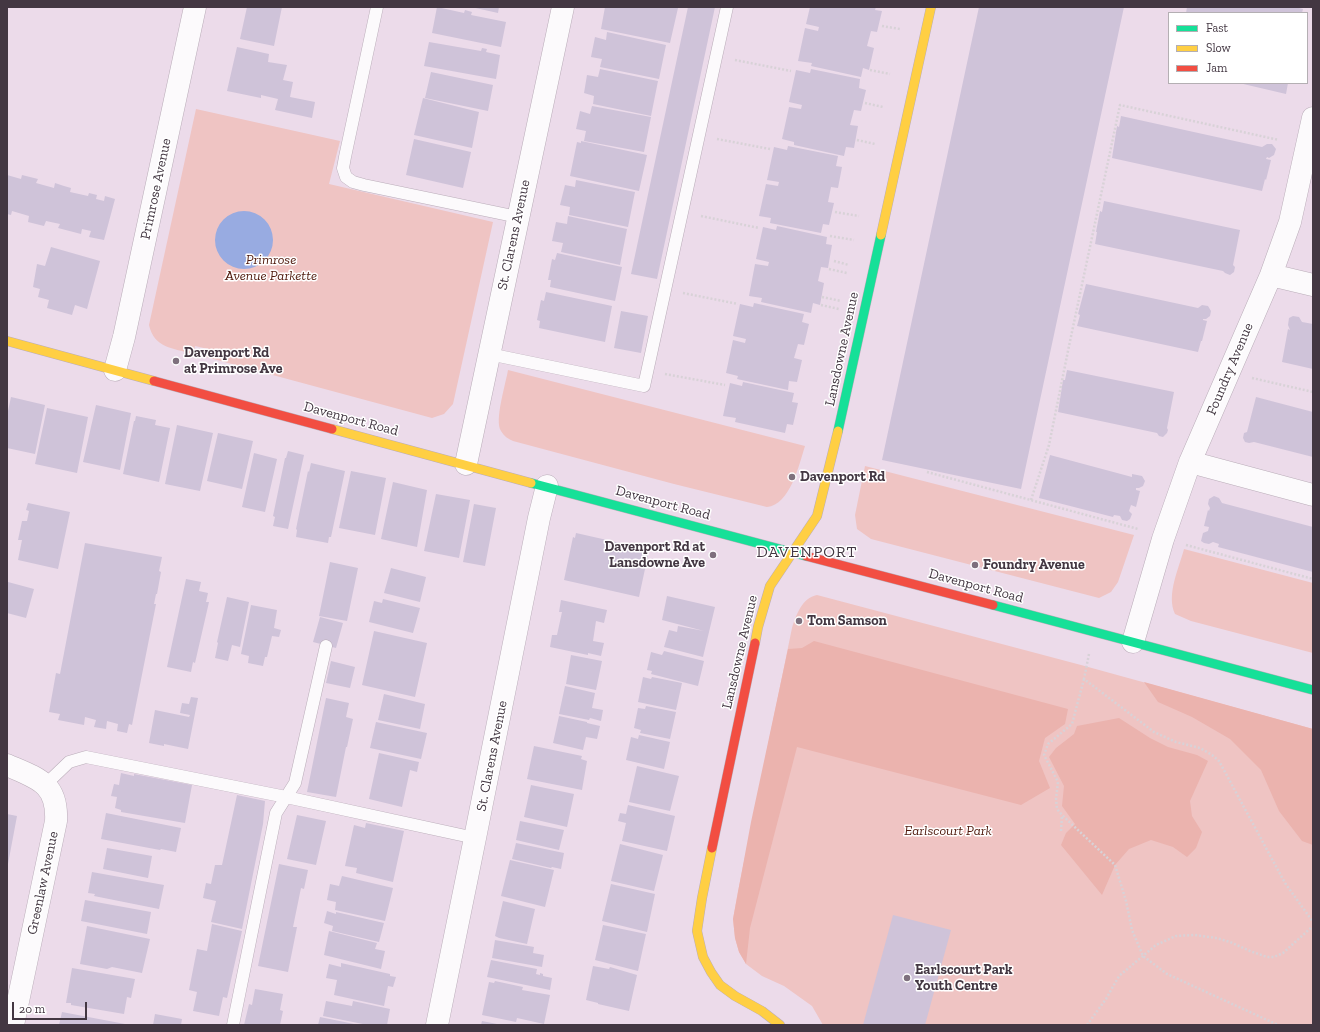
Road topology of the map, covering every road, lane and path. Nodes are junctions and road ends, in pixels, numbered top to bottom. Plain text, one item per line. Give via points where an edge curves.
1 (195, 7) edge
2 (377, 7) edge
3 (563, 7) edge
4 (726, 7) edge
5 (932, 7) edge
6 (882, 26) dead end
7 (900, 29) dead end
8 (716, 56) junction
9 (870, 70) dead end
10 (791, 71) dead end
11 (890, 74) dead end
12 (865, 104) dead end
13 (883, 106) dead end
14 (1313, 118) edge
15 (699, 136) junction
16 (857, 140) dead end
17 (1279, 140) dead end
18 (875, 144) dead end
19 (770, 149) dead end
20 (682, 212) junction
21 (835, 212) dead end
22 (859, 216) dead end
23 (518, 217) junction
24 (759, 228) dead end
25 (830, 236) dead end
26 (854, 240) dead end
27 (834, 261) dead end
28 (849, 265) dead end
29 (829, 268) dead end
30 (847, 273) dead end
31 (1271, 276) junction
32 (1313, 285) edge
33 (665, 289) junction
34 (822, 297) dead end
35 (841, 301) dead end
36 (738, 304) dead end
37 (821, 305) dead end
38 (839, 309) dead end
39 (7, 341) edge
40 (489, 354) junction
41 (115, 370) junction
42 (648, 370) junction
43 (1246, 377) dead end
44 (725, 385) dead end
45 (1313, 392) edge
46 (1190, 462) junction
47 (466, 464) junction
48 (927, 472) dead end
49 (547, 486) junction
50 (1313, 495) edge
51 (1031, 500) junction
52 (1138, 529) dead end
53 (1183, 544) dead end
54 (793, 552) junction
55 (1313, 579) edge
56 (1094, 631) junction
57 (1133, 642) junction
58 (326, 646) dead end
59 (1084, 679) junction
60 (1313, 690) edge
61 (7, 765) edge
62 (45, 785) junction
63 (286, 797) junction
64 (1062, 815) junction
65 (1061, 831) dead end
66 (475, 838) junction
67 (1313, 922) edge
68 (1313, 926) edge
69 (1143, 956) junction
70 (13, 1025) edge
71 (233, 1025) edge
72 (436, 1025) edge
73 (780, 1025) edge
74 (1088, 1025) edge
75 (1278, 1025) edge

1 - 41 street, Primrose Avenue
2 - 23 lane via 345,157 343,168 346,177 364,185
3 - 23 street, St. Clarens Avenue
4 - 8 lane
5 - 54 street, Lansdowne Avenue via 844,406 817,516
6 - 7 path
8 - 10 path
8 - 15 lane
9 - 11 path
12 - 13 path
14 - 31 street, Foundry Avenue via 1290,222
15 - 19 path
15 - 20 lane
16 - 18 path
17 - 51 path via 1120,105 1049,445
20 - 24 path
20 - 33 lane
21 - 22 path
23 - 40 street, St. Clarens Avenue
25 - 26 path
27 - 28 path
29 - 30 path
31 - 32 street
31 - 46 street, Foundry Avenue
33 - 36 path
33 - 42 lane
34 - 35 path
37 - 38 path
39 - 41 street, Davenport Road
40 - 42 lane via 644,386
40 - 47 street, St. Clarens Avenue
41 - 47 street, Davenport Road
42 - 44 path
43 - 45 path
46 - 50 street
46 - 57 street, Foundry Avenue via 1163,539
47 - 49 street, Davenport Road
48 - 51 path
49 - 54 street, Davenport Road
49 - 66 street, St. Clarens Avenue
51 - 52 path
53 - 55 path
54 - 56 street, Davenport Road
54 - 73 street, Lansdowne Avenue via 770,586 758,627 697,931 703,957 720,985
56 - 57 street, Davenport Road
56 - 59 path
57 - 60 street, Davenport Road
58 - 63 lane via 295,783
59 - 64 path via 1072,724 1048,744 1044,755 1058,782 1056,799
59 - 67 path via 1154,732 1176,742 1200,748 1220,761 1285,883
61 - 62 street, Greenlaw Avenue via 35,777
62 - 63 lane via 69,762 86,757
62 - 70 street, Greenlaw Avenue via 54,797 56,821
63 - 66 lane
63 - 71 lane via 276,813
64 - 65 path
64 - 69 path via 1115,866 1132,930
66 - 72 street, St. Clarens Avenue
68 - 69 path via 1283,954 1274,956 1267,957 1230,942 1195,935 1176,936 1156,945
69 - 74 path via 1119,976
69 - 75 path via 1167,974

